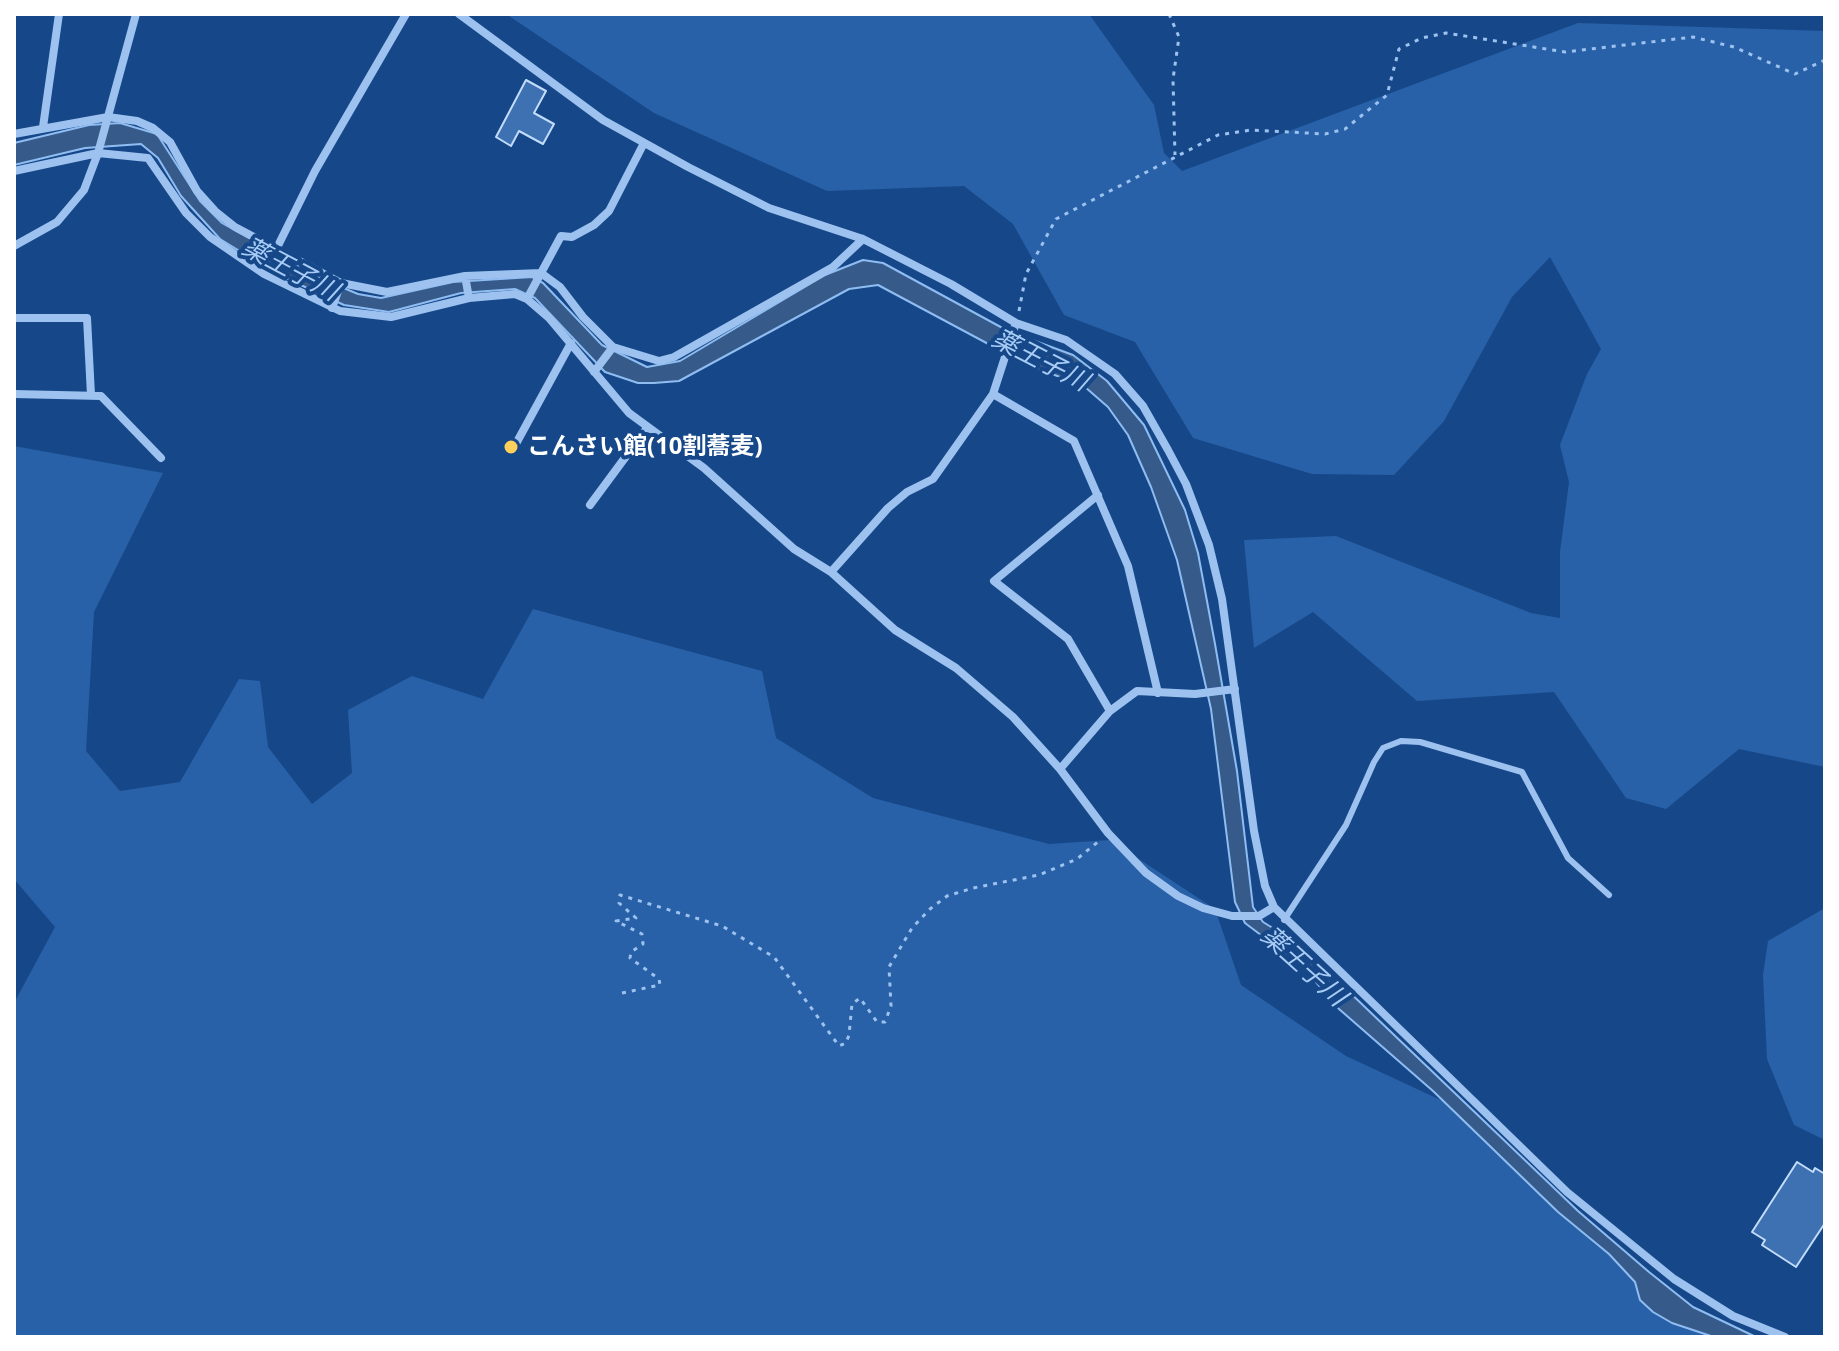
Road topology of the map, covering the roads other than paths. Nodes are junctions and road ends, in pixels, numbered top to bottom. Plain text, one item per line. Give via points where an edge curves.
1 (59, 14) edge
2 (136, 14) edge
3 (406, 14) edge
4 (459, 14) edge
5 (108, 117) junction
6 (43, 127) junction
7 (14, 134) edge
8 (644, 143) junction
9 (98, 153) junction
10 (14, 171) edge
11 (863, 239) junction
12 (14, 246) edge
13 (277, 249) junction
14 (541, 273) junction
15 (264, 274) junction
16 (465, 276) junction
17 (341, 283) junction
18 (469, 298) junction
19 (527, 299) junction
20 (332, 308) junction
21 (14, 318) edge
22 (1016, 327) junction
23 (571, 343) junction
24 (613, 347) junction
25 (594, 372) junction
26 (14, 394) edge
27 (993, 394) junction
28 (91, 395) junction
29 (647, 428) junction
30 (512, 451) dead end
31 (161, 458) dead end
32 (1098, 495) junction
33 (590, 505) dead end
34 (831, 572) junction
35 (1235, 689) junction
36 (1158, 693) junction
37 (1110, 711) junction
38 (1060, 769) junction
39 (1609, 895) dead end
40 (1274, 907) junction
41 (1284, 920) junction
42 (1785, 1337) edge

1 - 6 street
2 - 5 street
3 - 13 street via 315,171
4 - 8 street via 603,120
5 - 6 street
5 - 9 street
5 - 13 street via 153,128 170,142 197,191 215,211
6 - 7 street
8 - 11 street via 755,202
8 - 14 street via 609,211 572,237 561,236
9 - 10 street
9 - 12 street via 84,190 57,222
9 - 15 street via 148,158 186,213 210,237
11 - 22 street via 951,284
11 - 24 street via 833,267 674,357 646,359
13 - 15 street
13 - 17 street
14 - 16 street
14 - 19 street
14 - 24 street
15 - 20 street
16 - 17 street via 387,292
16 - 18 street
17 - 20 street
18 - 19 street via 515,294
18 - 20 street via 391,317
19 - 23 street
21 - 28 street via 87,318
22 - 27 street
22 - 35 street via 1066,340 1089,353 1143,406 1186,484 1209,545
23 - 25 street
23 - 30 street
24 - 25 street
25 - 29 street
26 - 28 street
27 - 32 street via 1074,441
27 - 34 street via 933,479 888,508
28 - 31 street via 101,396
29 - 33 street
29 - 34 street via 704,468 794,549
32 - 36 street via 1128,566
32 - 37 street via 994,581 1068,639
34 - 38 street via 895,630 956,668 1013,717
35 - 36 street
35 - 40 street via 1254,831
36 - 37 street via 1137,691
37 - 38 street
38 - 40 street via 1108,833 1146,873 1178,896 1232,916 1259,916
39 - 41 lane via 1568,858 1522,772 1401,741 1383,748 1346,825
40 - 41 street
41 - 42 street via 1567,1192 1674,1279 1733,1316

